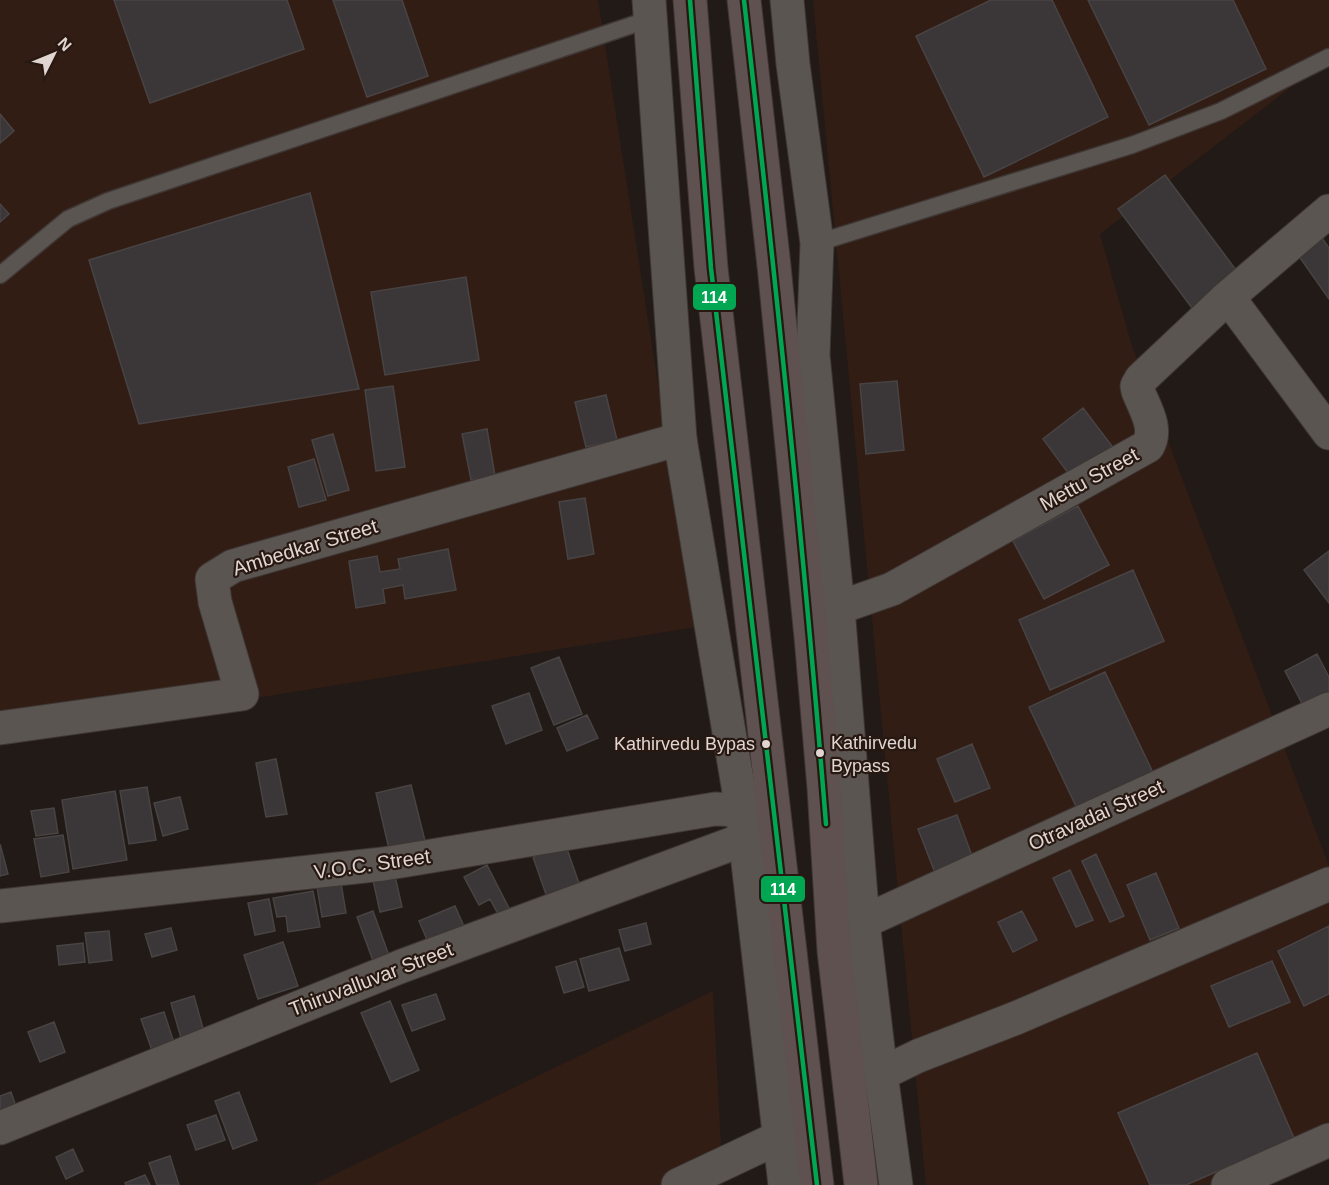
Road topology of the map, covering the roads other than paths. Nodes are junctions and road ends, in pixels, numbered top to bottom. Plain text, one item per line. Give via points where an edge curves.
1 (690, 0) edge
2 (744, 0) edge
3 (787, 0) edge
4 (649, 10) edge
5 (1329, 57) edge
6 (1329, 211) edge
7 (817, 243) junction
8 (0, 276) edge
9 (1228, 297) junction
10 (1329, 433) edge
11 (680, 439) junction
12 (837, 608) junction
13 (1329, 709) edge
14 (0, 728) edge
15 (743, 824) junction
16 (1329, 884) edge
17 (0, 906) edge
18 (863, 922) junction
19 (880, 1074) junction
20 (0, 1128) edge
21 (780, 1137) junction
22 (1329, 1140) edge
23 (783, 1182) edge
24 (678, 1185) edge
25 (817, 1185) edge
26 (861, 1185) edge
27 (896, 1185) edge
28 (1228, 1185) edge

1 - 25 highway via 711,268
2 - 26 highway via 811,637 834,951
3 - 7 street
4 - 8 lane via 108,201 68,219
4 - 11 street
5 - 7 lane via 1221,111 1132,145
6 - 9 street, Mettu Street
7 - 12 street via 813,355
9 - 10 street
9 - 12 street, Mettu Street via 1139,382 1138,391 1153,429 1148,446 892,589
11 - 14 street, Ambedkar Street via 232,566 212,579 242,694
11 - 15 street
12 - 18 street
13 - 18 street, Otravadai Street
15 - 17 street, V.O.C. Street via 715,809 383,864
15 - 20 street, Thiruvalluvar Street
15 - 21 street
16 - 19 street
18 - 19 street
19 - 27 street
21 - 23 street
21 - 24 street
22 - 28 street

